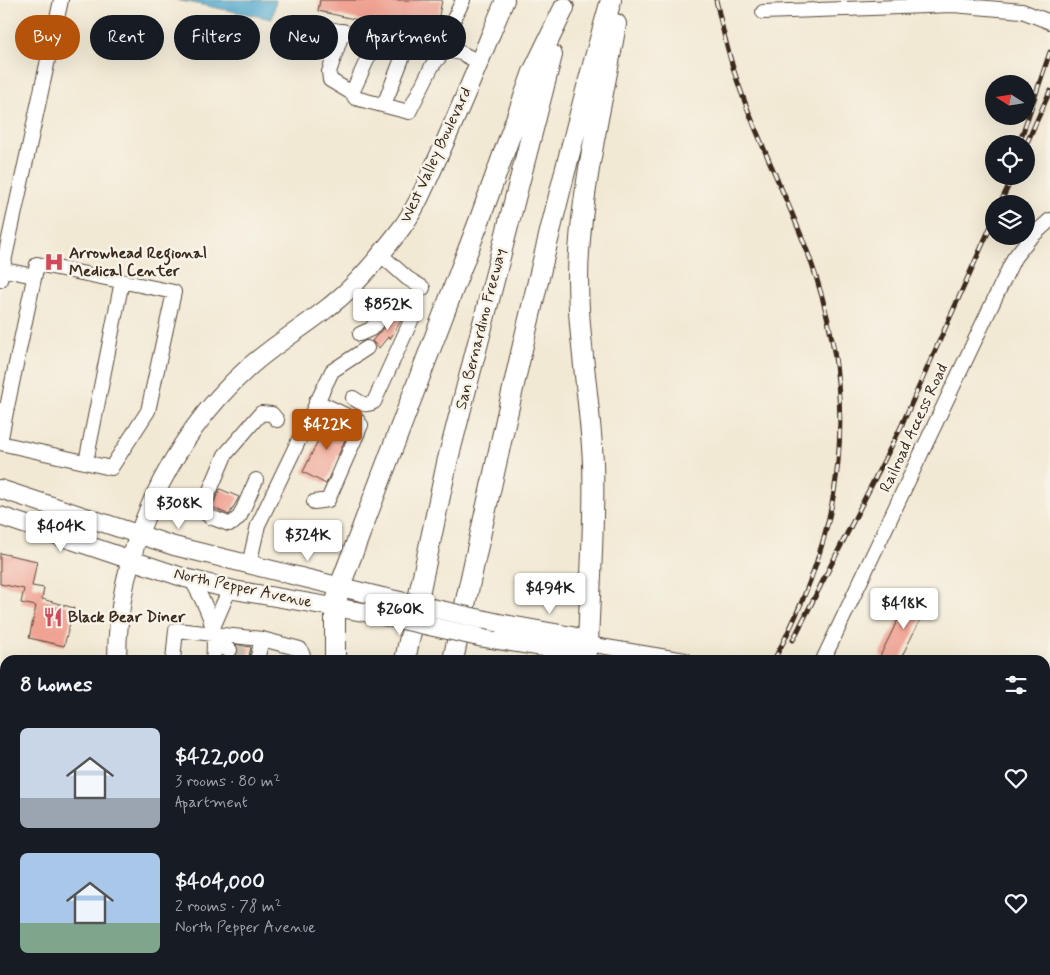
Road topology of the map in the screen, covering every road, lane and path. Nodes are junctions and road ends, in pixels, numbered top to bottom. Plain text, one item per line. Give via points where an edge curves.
1 (61, 0) edge
2 (463, 0) edge
3 (506, 0) edge
4 (611, 0) edge
5 (620, 0) edge
6 (565, 4) edge
7 (763, 12) dead end
8 (456, 15) edge
9 (1050, 22) edge
10 (338, 30) edge
11 (343, 31) junction
12 (348, 32) edge
13 (466, 56) edge
14 (367, 60) edge
15 (401, 60) edge
16 (437, 60) edge
17 (479, 62) junction
18 (352, 93) junction
19 (384, 105) junction
20 (1050, 220) edge
21 (380, 254) junction
22 (1, 273) edge
23 (34, 276) junction
24 (122, 281) junction
25 (423, 288) dead end
26 (360, 334) dead end
27 (367, 348) dead end
28 (353, 398) dead end
29 (316, 401) junction
30 (3, 411) edge
31 (277, 420) dead end
32 (86, 462) junction
33 (256, 480) dead end
34 (0, 489) edge
35 (314, 502) dead end
36 (0, 516) edge
37 (141, 533) junction
38 (132, 559) junction
39 (248, 565) junction
40 (191, 579) junction
41 (340, 586) junction
42 (234, 590) junction
43 (336, 607) junction
44 (434, 618) junction
45 (262, 639) junction
46 (213, 641) edge
47 (230, 650) tunnel mouth
48 (586, 652) edge
49 (117, 655) edge
50 (174, 655) edge
51 (256, 655) edge
52 (303, 655) edge
53 (335, 655) edge
54 (406, 655) edge
55 (454, 655) edge
56 (623, 655) edge
57 (825, 655) edge

1 - 22 street
2 - 8 street
3 - 17 main road, West Valley Boulevard
4 - 55 highway via 574,131
5 - 48 highway via 584,204 579,253 579,307 593,463
6 - 41 highway via 533,72 482,216
6 - 54 highway, San Bernardino Freeway via 447,463
7 - 9 street via 953,5 1006,8
10 - 11 street
11 - 12 street
11 - 18 street via 329,72 330,80
13 - 17 street
14 - 18 street
15 - 19 street
16 - 19 street via 412,110
17 - 21 main road, West Valley Boulevard via 426,184 402,228
18 - 19 street via 355,98
20 - 57 street, Railroad Access Road via 1014,258
21 - 25 street
21 - 37 main road, West Valley Boulevard via 332,305 249,366 220,393 189,434 162,481
22 - 23 street
23 - 24 street via 37,264
23 - 30 street
24 - 32 street
24 - 32 street via 174,292 148,411 111,468
26 - 28 street via 371,329 392,304 405,299 412,304 414,312 374,402 362,404
27 - 29 street via 332,371
29 - 35 street via 361,425 328,500
29 - 39 street via 258,524
30 - 32 street via 0,443
31 - 33 street via 272,414 261,413 225,455 202,509 210,517 233,523 240,516
34 - 37 main road, North Pepper Avenue
36 - 38 main road, North Pepper Avenue
37 - 38 main road, West Valley Boulevard
37 - 39 main road, North Pepper Avenue via 174,546
38 - 40 main road, North Pepper Avenue
38 - 49 main road, West Valley Boulevard via 119,627
39 - 41 main road, North Pepper Avenue
40 - 42 main road, North Pepper Avenue
40 - 46 street via 204,600
41 - 43 highway
41 - 44 main road, North Pepper Avenue, bridge via 378,596
42 - 43 main road, North Pepper Avenue
42 - 46 street via 227,595
43 - 44 main road, North Pepper Avenue, bridge via 375,614
43 - 53 highway
44 - 48 main road, bridge via 496,631 572,636
45 - 46 street
45 - 51 street
45 - 52 street via 300,649
46 - 47 street
46 - 50 street via 176,630
48 - 56 street

